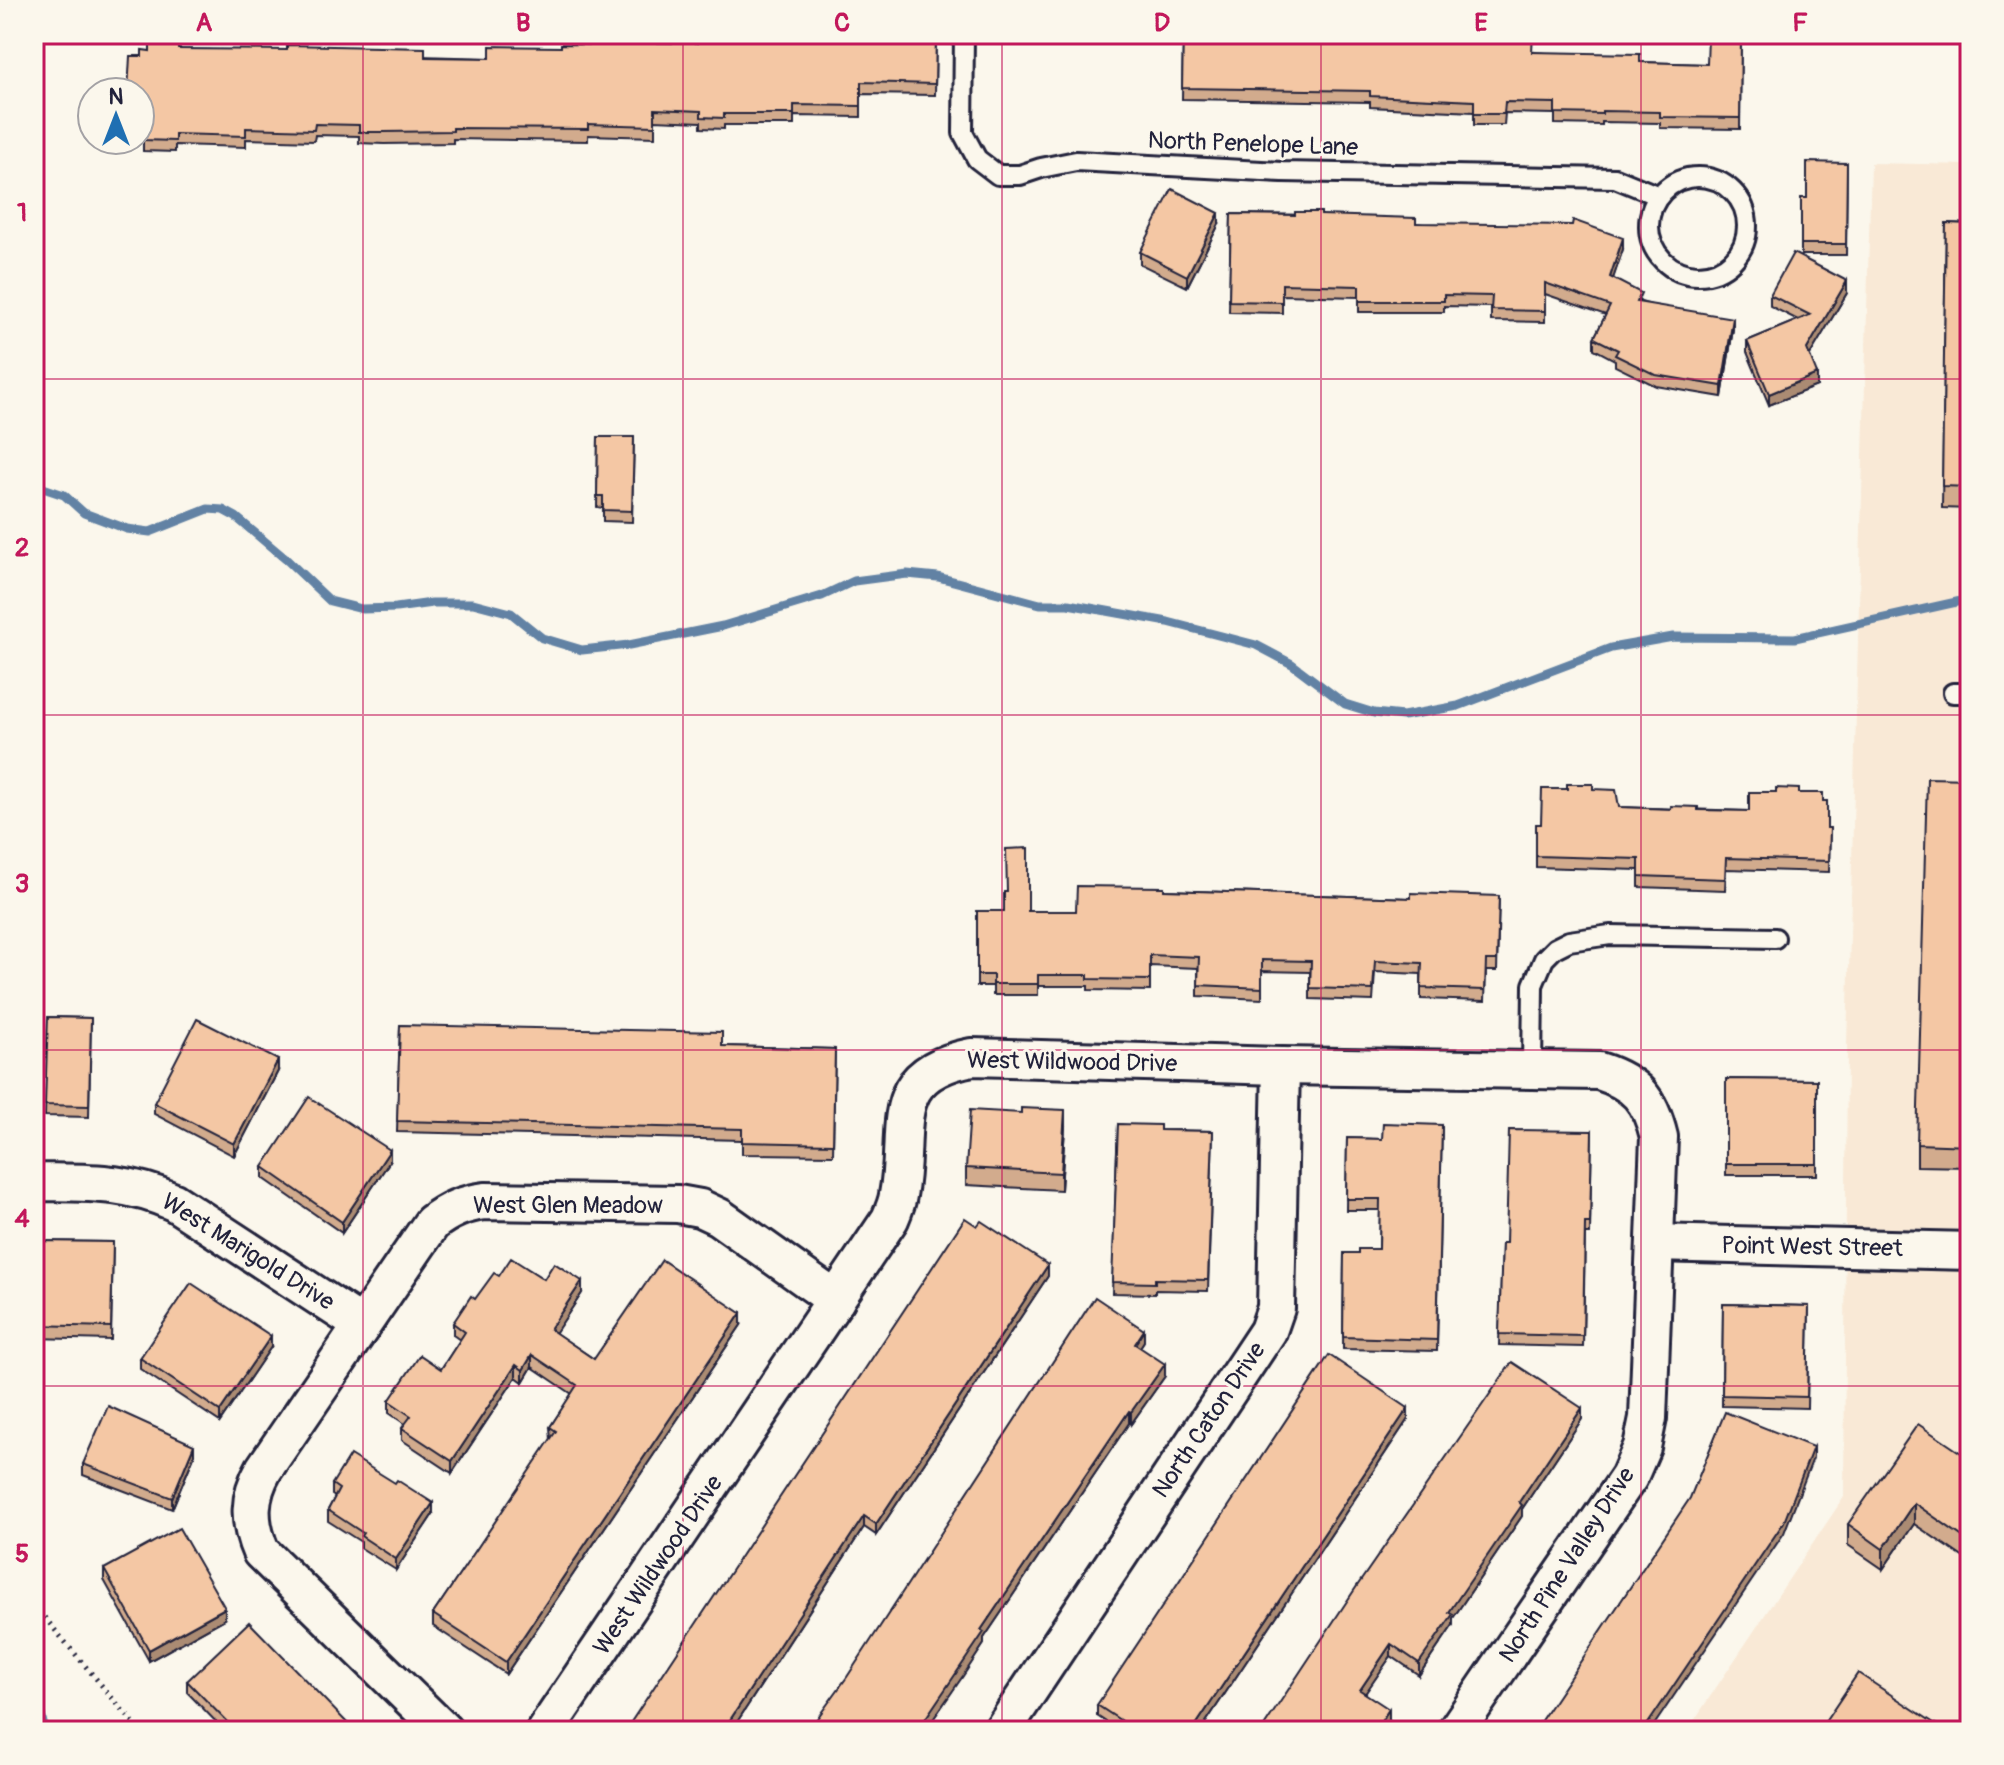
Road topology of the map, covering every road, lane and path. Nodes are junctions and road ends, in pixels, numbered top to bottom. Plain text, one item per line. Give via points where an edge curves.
1 (964, 34) edge
2 (1659, 196) junction
3 (1775, 938) dead end
4 (1281, 1066) junction
5 (1532, 1070) junction
6 (34, 1182) edge
7 (1655, 1243) junction
8 (1970, 1251) edge
9 (836, 1300) junction
10 (362, 1325) junction
11 (34, 1605) edge
12 (140, 1731) edge
13 (444, 1731) edge
14 (545, 1731) edge
15 (1002, 1731) edge
16 (1456, 1731) edge

1 - 2 lane, North Penelope Lane via 963,133 977,159 998,175 1076,161 1282,172 1615,178
2 - 2 lane via 1649,225 1657,253 1668,265 1696,275 1711,273 1736,256 1747,227 1745,212 1728,187 1699,177 1670,185
3 - 5 lane via 1610,935 1555,948 1533,985
4 - 5 street, West Wildwood Drive
4 - 9 street, West Wildwood Drive via 972,1057 929,1072 912,1090 903,1116 898,1196 890,1219
4 - 15 street, North Caton Drive via 1276,1308 1268,1331
5 - 7 street, West Wildwood Drive via 1599,1071 1622,1079 1641,1094 1659,1137
6 - 10 street, West Marigold Drive via 147,1189
7 - 8 street, Point West Street
7 - 16 street, North Pine Valley Drive via 1648,1418 1642,1447 1629,1477
9 - 10 street, West Glen Meadow via 700,1208 485,1201 466,1203 432,1223
9 - 14 street, West Wildwood Drive
10 - 13 street, West Glen Meadow via 264,1469 251,1497 254,1536 261,1552
11 - 12 path

